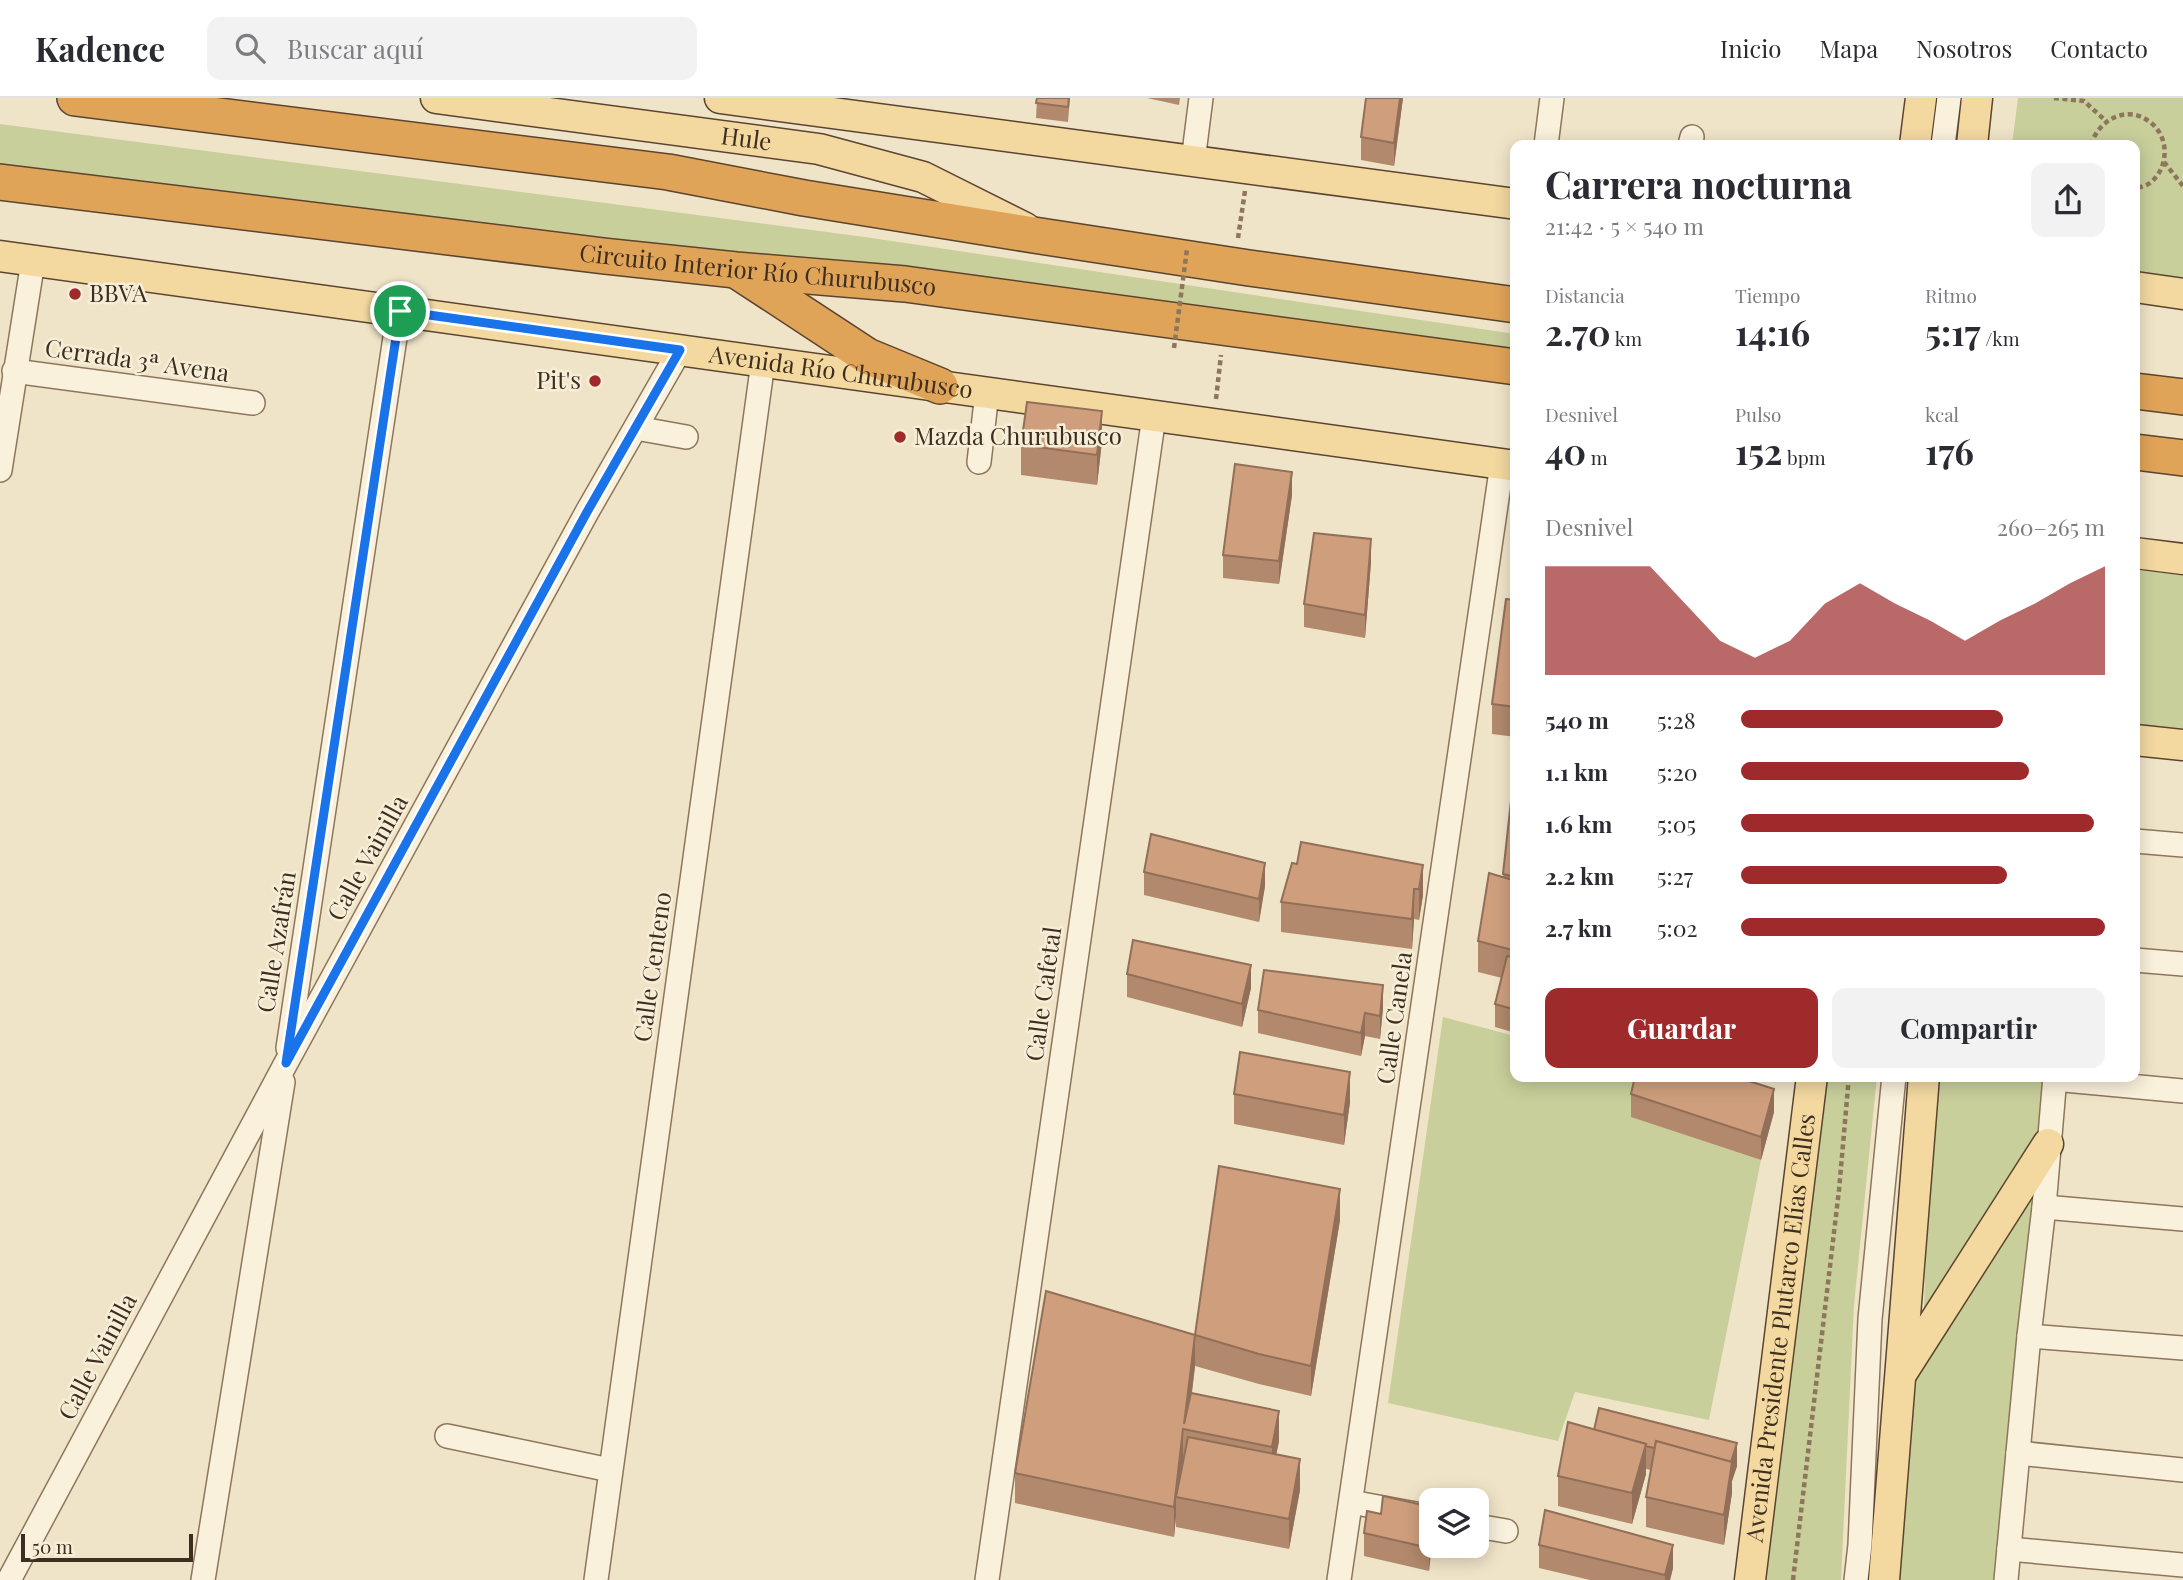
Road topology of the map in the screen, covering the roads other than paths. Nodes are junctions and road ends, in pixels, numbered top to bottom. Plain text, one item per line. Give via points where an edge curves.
1 (75, 98) edge
2 (436, 98) edge
3 (720, 98) edge
4 (1201, 98) edge
5 (1552, 98) edge
6 (1921, 98) edge
7 (1949, 98) edge
8 (1977, 98) edge
9 (798, 101) edge
10 (1546, 140) edge
11 (1916, 140) edge
12 (1945, 140) edge
13 (1973, 140) edge
14 (1193, 161) junction
15 (0, 182) edge
16 (1510, 203) edge
17 (1040, 236) junction
18 (0, 257) edge
19 (33, 261) junction
20 (736, 270) junction
21 (2140, 288) edge
22 (2183, 294) edge
23 (1510, 304) edge
24 (400, 311) junction
25 (680, 350) junction
26 (763, 362) junction
27 (1510, 366) edge
28 (14, 371) junction
29 (940, 386) junction
30 (2140, 392) edge
31 (987, 393) junction
32 (2183, 397) edge
33 (253, 403) dead end
34 (1154, 416) junction
35 (636, 428) junction
36 (686, 437) dead end
37 (2140, 453) edge
38 (2183, 458) edge
39 (979, 461) dead end
40 (1509, 465) edge
41 (0, 470) edge
42 (2140, 554) edge
43 (2183, 559) edge
44 (2140, 741) edge
45 (2183, 745) edge
46 (2140, 841) edge
47 (2183, 845) edge
48 (2140, 960) edge
49 (2183, 964) edge
50 (286, 1063) junction
51 (1811, 1082) edge
52 (1893, 1082) edge
53 (1924, 1082) edge
54 (2054, 1082) edge
55 (2094, 1082) edge
56 (2183, 1091) edge
57 (2048, 1144) junction
58 (2044, 1206) junction
59 (2183, 1219) edge
60 (2029, 1336) junction
61 (2183, 1348) edge
62 (1901, 1375) junction
63 (447, 1436) dead end
64 (2018, 1453) junction
65 (2183, 1470) edge
66 (610, 1471) junction
67 (1351, 1502) junction
68 (1419, 1515) edge
69 (1489, 1528) edge
70 (1506, 1531) dead end
71 (2009, 1549) junction
72 (2183, 1565) edge
73 (9, 1580) edge
74 (203, 1580) edge
75 (596, 1580) edge
76 (987, 1580) edge
77 (1339, 1580) edge
78 (1749, 1580) edge
79 (1856, 1580) edge
80 (1884, 1580) edge
81 (2006, 1580) edge

1 - 17 highway via 668,172
2 - 17 main road, Hule via 819,149 923,177
3 - 9 main road
4 - 14 street
5 - 10 street
6 - 11 main road
7 - 12 street
8 - 13 main road
9 - 14 main road
14 - 16 main road
15 - 20 highway, Circuito Interior Río Churubusco
17 - 23 highway
18 - 19 main road, Avenida Río Churubusco
19 - 24 main road, Avenida Río Churubusco
19 - 28 street
20 - 27 highway, Circuito Interior Río Churubusco via 905,284 1224,341
20 - 29 highway via 867,356
21 - 22 main road
24 - 25 main road, Avenida Río Churubusco
24 - 50 street, Calle Azafrán
25 - 26 main road, Avenida Río Churubusco
25 - 35 street, Calle Vainilla
26 - 29 main road, Avenida Río Churubusco
26 - 66 street, Calle Centeno
28 - 33 street, Cerrada 3ª Avena
28 - 41 street
29 - 31 main road, Avenida Río Churubusco
30 - 32 highway
31 - 34 main road, Avenida Río Churubusco
31 - 39 street
34 - 40 main road, Avenida Río Churubusco
34 - 76 street, Calle Cafetal
35 - 36 street
35 - 50 street, Calle Vainilla
37 - 38 highway
40 - 67 street, Calle Canela
42 - 43 main road
44 - 45 main road
46 - 47 street
48 - 49 street
50 - 73 street, Calle Vainilla
50 - 74 street, Calle Azafrán
51 - 78 main road, Avenida Presidente Plutarco Elías Calles
52 - 79 street via 1870,1319
53 - 62 main road
54 - 57 street
55 - 56 street
57 - 58 street
57 - 62 main road
58 - 59 street
58 - 60 street
60 - 61 street
60 - 64 street
62 - 80 main road
63 - 66 street
64 - 65 street
64 - 71 street
66 - 75 street, Calle Centeno
67 - 68 street
67 - 77 street, Calle Canela
69 - 70 street
71 - 72 street
71 - 81 street

